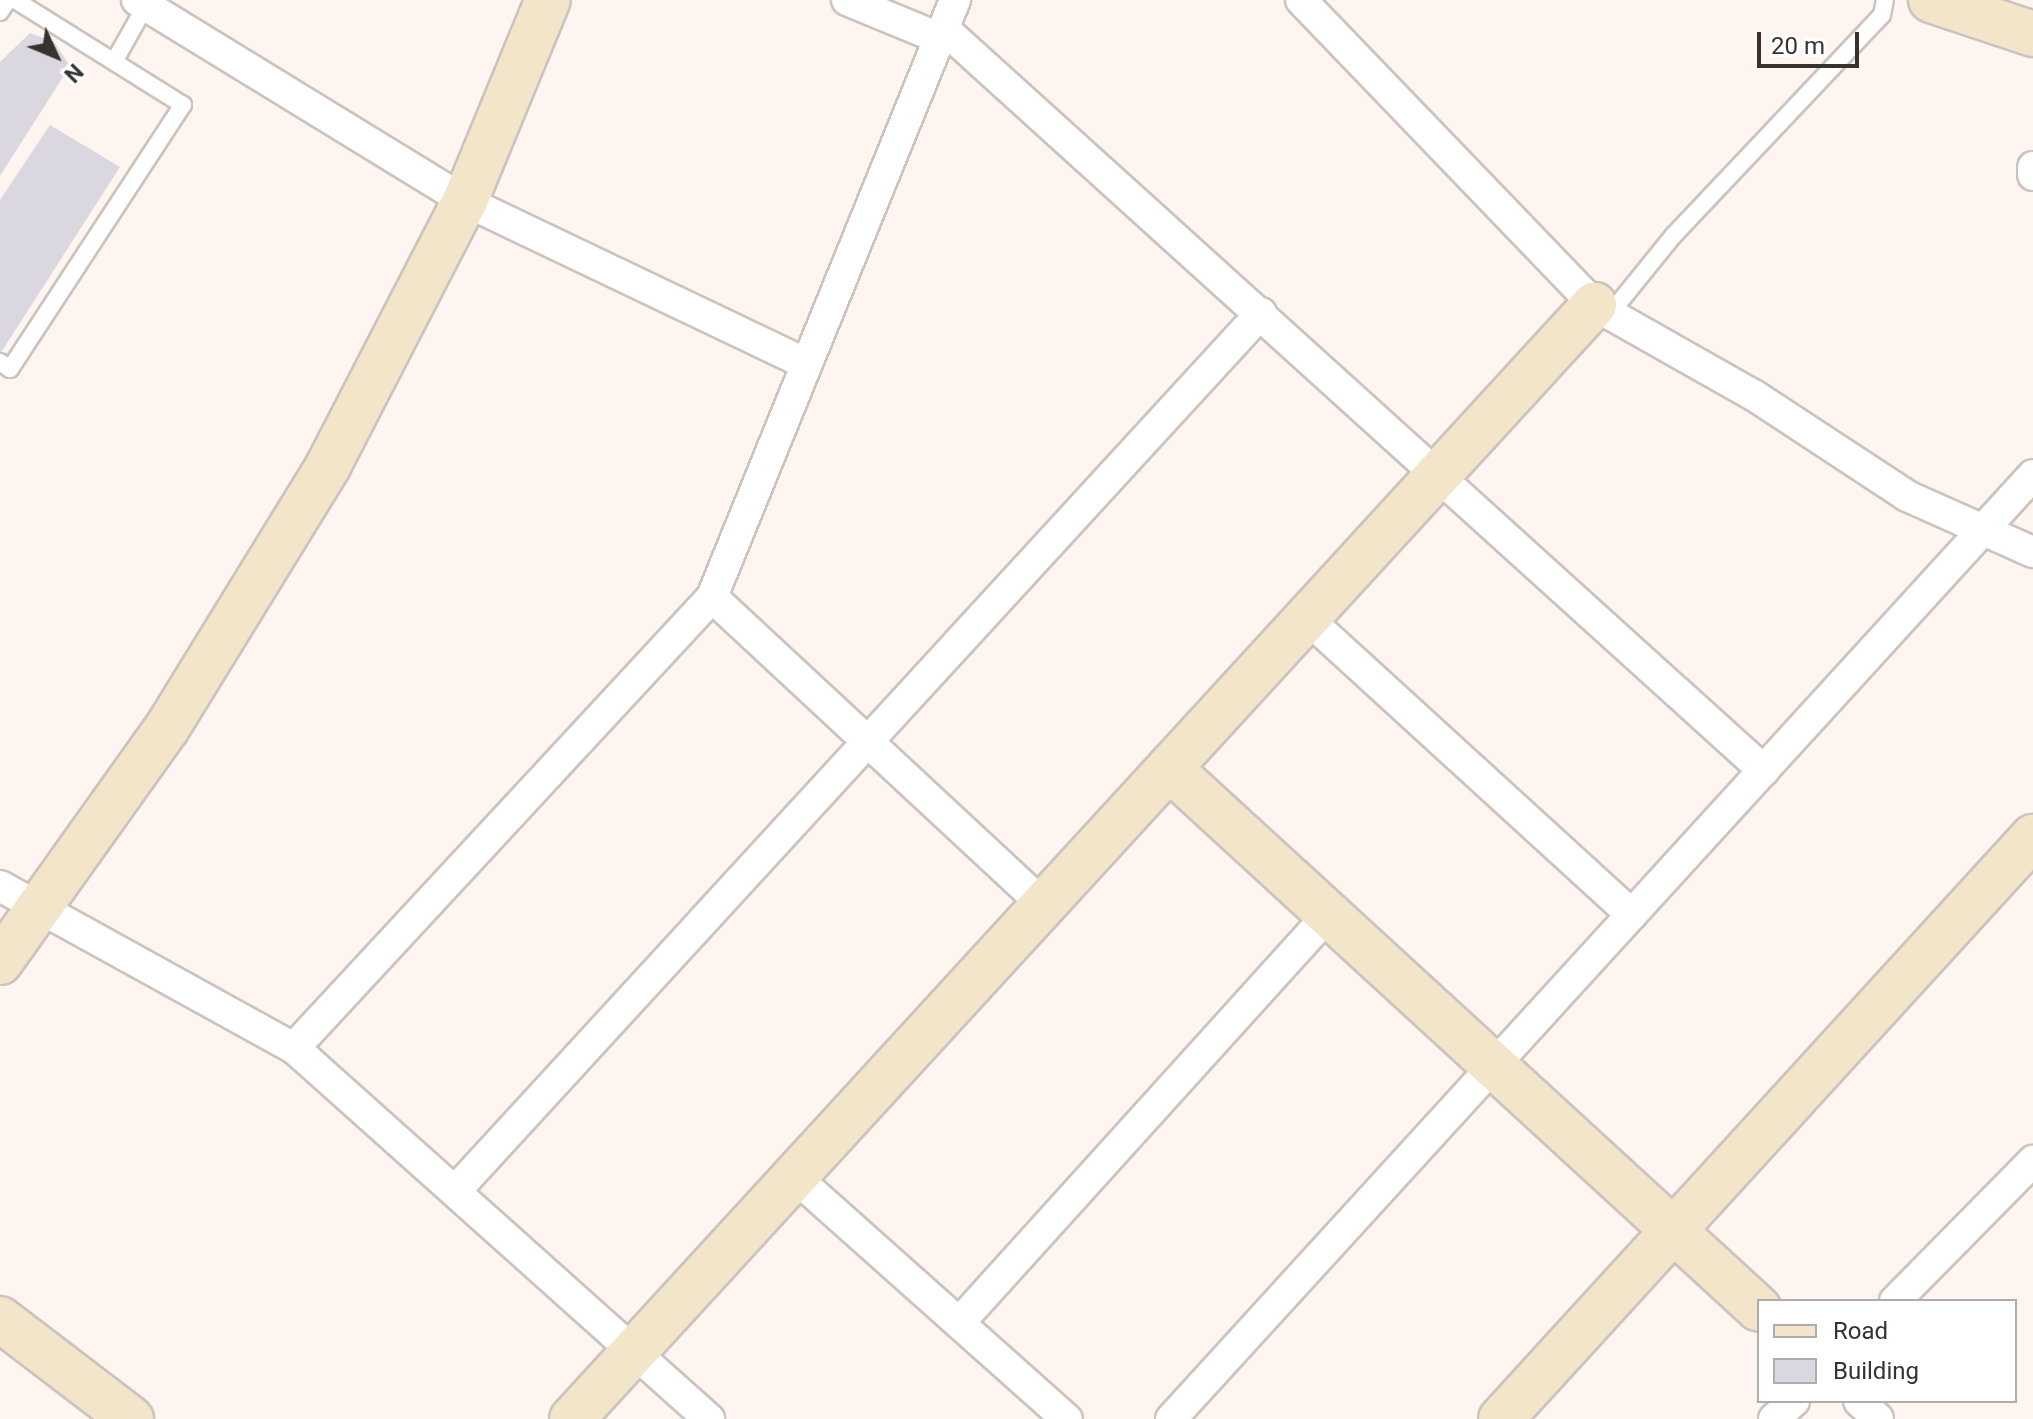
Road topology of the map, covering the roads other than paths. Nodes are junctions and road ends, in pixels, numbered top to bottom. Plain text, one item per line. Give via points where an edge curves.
1 (8, 0) edge
2 (15, 0) edge
3 (548, 0) edge
4 (847, 0) edge
5 (955, 0) edge
6 (1301, 0) edge
7 (1885, 0) edge
8 (1931, 0) edge
9 (142, 3) edge
10 (0, 12) edge
11 (941, 33) junction
12 (2033, 34) edge
13 (115, 60) junction
14 (2033, 167) edge
15 (2033, 175) edge
16 (465, 201) junction
17 (1601, 310) junction
18 (1261, 313) junction
19 (0, 362) edge
20 (803, 362) junction
21 (1439, 475) junction
22 (2033, 475) edge
23 (1983, 531) junction
24 (2033, 552) edge
25 (712, 597) junction
26 (1309, 620) junction
27 (865, 743) junction
28 (1169, 768) junction
29 (1764, 771) junction
30 (2033, 837) edge
31 (0, 886) edge
32 (1044, 905) junction
33 (39, 911) junction
34 (1329, 914) junction
35 (1632, 915) junction
36 (0, 962) edge
37 (294, 1048) junction
38 (1494, 1066) junction
39 (2033, 1161) edge
40 (795, 1177) junction
41 (457, 1189) junction
42 (1672, 1230) junction
43 (1897, 1299) edge
44 (1757, 1307) edge
45 (0, 1319) edge
46 (959, 1323) junction
47 (637, 1348) junction
48 (1792, 1403) edge
49 (1861, 1403) edge
50 (131, 1419) edge
51 (572, 1419) edge
52 (709, 1419) edge
53 (1067, 1419) edge
54 (1171, 1419) edge
55 (1501, 1419) edge
56 (1774, 1419) edge
57 (1878, 1419) edge

1 - 10 lane
2 - 13 lane
3 - 16 street
4 - 11 street
5 - 11 street
6 - 17 street
7 - 17 lane via 1882,15
8 - 12 street
9 - 13 lane
9 - 16 street
11 - 18 street
11 - 20 street
13 - 19 lane via 183,105 10,369
14 - 15 street
16 - 20 street
16 - 33 street via 405,324 253,595
17 - 21 street
17 - 23 street via 1755,396 1907,496
18 - 21 street
18 - 27 street
20 - 25 street
21 - 26 street
21 - 29 street
22 - 23 street
23 - 24 street
23 - 29 street
25 - 27 street
25 - 37 street
26 - 28 street
26 - 35 street
27 - 32 street
27 - 41 street
28 - 32 street
28 - 34 street
29 - 35 street
30 - 42 street
31 - 33 street
32 - 40 street
33 - 36 street
33 - 37 street
34 - 38 street
34 - 46 street
35 - 38 street
37 - 41 street
38 - 42 street
38 - 54 street
39 - 43 street
40 - 46 street
40 - 47 street
41 - 47 street
42 - 44 street
42 - 55 street
45 - 50 street
46 - 53 street
47 - 51 street
47 - 52 street
48 - 56 street
49 - 57 street

